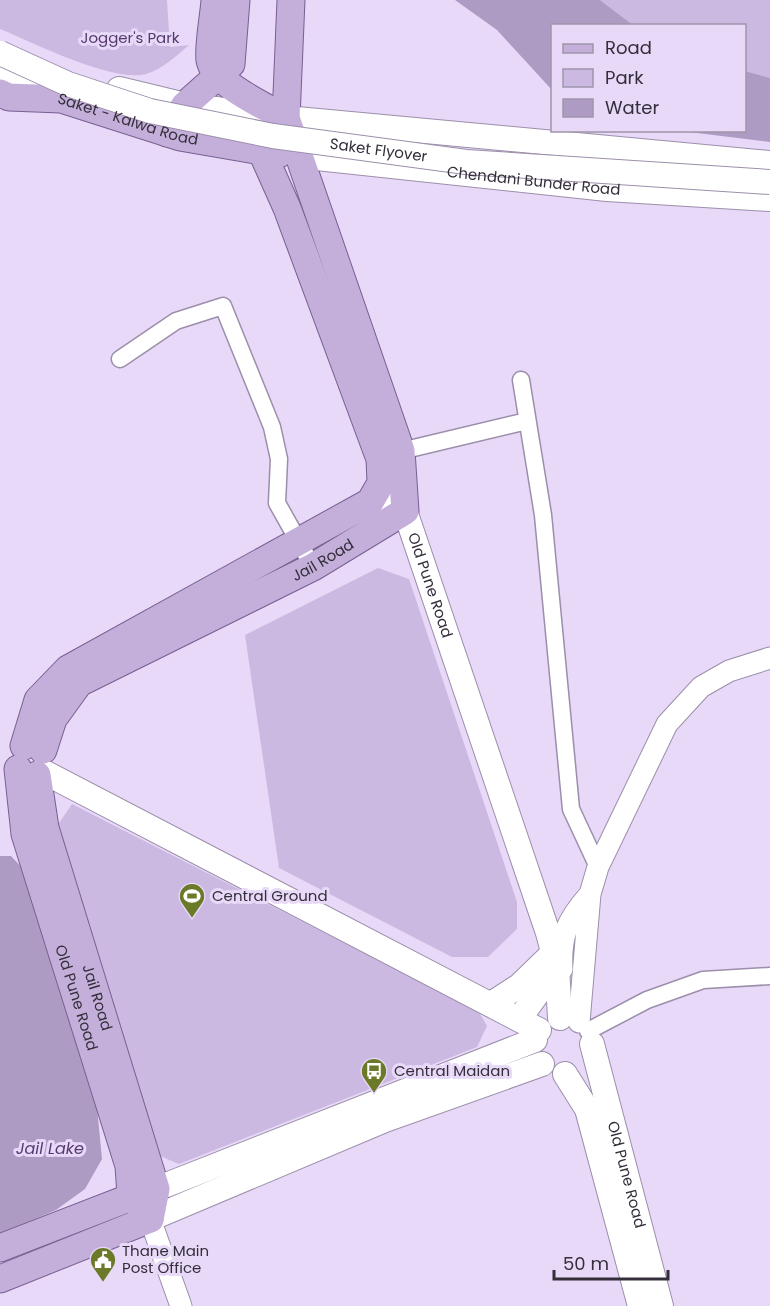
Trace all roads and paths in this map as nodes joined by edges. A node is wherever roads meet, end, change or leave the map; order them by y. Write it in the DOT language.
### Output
graph roads {
  1 [pos="215,0"];
  2 [pos="236,0"];
  3 [pos="291,0"];
  4 [pos="223,38"];
  5 [pos="0,42"];
  6 [pos="0,53"];
  7 [pos="0,68"];
  8 [pos="219,76"];
  9 [pos="4,95"];
  10 [pos="61,99"];
  11 [pos="185,105"];
  12 [pos="286,118"];
  13 [pos="167,133"];
  14 [pos="262,152"];
  15 [pos="298,156"];
  16 [pos="770,163"];
  17 [pos="770,182"];
  18 [pos="770,199"];
  19 [pos="120,359"];
  20 [pos="521,380"];
  21 [pos="527,421"];
  22 [pos="401,451"];
  23 [pos="376,494"];
  24 [pos="405,512"];
  25 [pos="300,541"];
  26 [pos="313,567"];
  27 [pos="770,657"];
  28 [pos="33,762"];
  29 [pos="598,867"];
  30 [pos="591,894"];
  31 [pos="556,946"];
  32 [pos="770,976"];
  33 [pos="491,1004"];
  34 [pos="560,1028"];
  35 [pos="542,1064"];
  36 [pos="565,1074"];
  37 [pos="156,1189"];
  38 [pos="131,1196"];
  39 [pos="150,1219"];
  40 [pos="0,1248"];
  41 [pos="0,1279"];
  42 [pos="181,1306"];
  43 [pos="640,1306"];
  44 [pos="661,1306"];
  1 -- 4 [label="main road"];
  2 -- 4 [label="main road"];
  3 -- 12 [label="main road, Old Pune Road"];
  4 -- 8 [label="main road"];
  5 -- 11 [label="main road, Saket - Kalwa Road"];
  6 -- 17 [label="main road, Saket Flyover, bridge"];
  7 -- 10 [label="main road, Saket - Kalwa Road"];
  8 -- 11 [label="main road"];
  8 -- 12 [label="main road"];
  9 -- 10 [label="main road"];
  10 -- 13 [label="main road, Saket - Kalwa Road"];
  11 -- 12 [label="main road, Saket - Kalwa Road"];
  11 -- 13 [label="main road"];
  12 -- 15 [label="main road, Old Pune Road"];
  12 -- 16 [label="main road"];
  13 -- 14 [label="main road, Saket - Kalwa Road"];
  14 -- 15 [label="main road"];
  14 -- 23 [label="main road"];
  15 -- 18 [label="main road, Chendani Bunder Road"];
  15 -- 22 [label="main road, Old Pune Road"];
  19 -- 25 [label="street"];
  20 -- 21 [label="street"];
  21 -- 22 [label="street"];
  21 -- 29 [label="street"];
  22 -- 24 [label="main road, Old Pune Road"];
  23 -- 24 [label="main road"];
  23 -- 25 [label="main road, Old Pune Road"];
  24 -- 26 [label="main road, Jail Road"];
  24 -- 31 [label="main road, Old Pune Road"];
  25 -- 26 [label="street"];
  25 -- 28 [label="main road, Old Pune Road"];
  26 -- 28 [label="main road, Jail Road"];
  27 -- 29 [label="street"];
  28 -- 33 [label="main road"];
  28 -- 37 [label="main road, Jail Road"];
  28 -- 38 [label="main road, Old Pune Road"];
  29 -- 30 [label="street"];
  30 -- 31 [label="street"];
  30 -- 34 [label="street"];
  31 -- 33 [label="main road"];
  31 -- 34 [label="main road, Old Pune Road"];
  31 -- 34 [label="main road"];
  31 -- 34 [label="street"];
  32 -- 34 [label="street"];
  33 -- 34 [label="main road"];
  34 -- 35 [label="main road"];
  34 -- 36 [label="main road"];
  34 -- 37 [label="main road"];
  34 -- 44 [label="main road, Old Pune Road"];
  35 -- 36 [label="main road"];
  35 -- 39 [label="main road"];
  36 -- 43 [label="main road, Old Pune Road"];
  37 -- 38 [label="main road"];
  37 -- 39 [label="main road, Jail Road"];
  38 -- 39 [label="main road"];
  38 -- 40 [label="main road"];
  39 -- 41 [label="main road"];
  39 -- 42 [label="street"];
}
